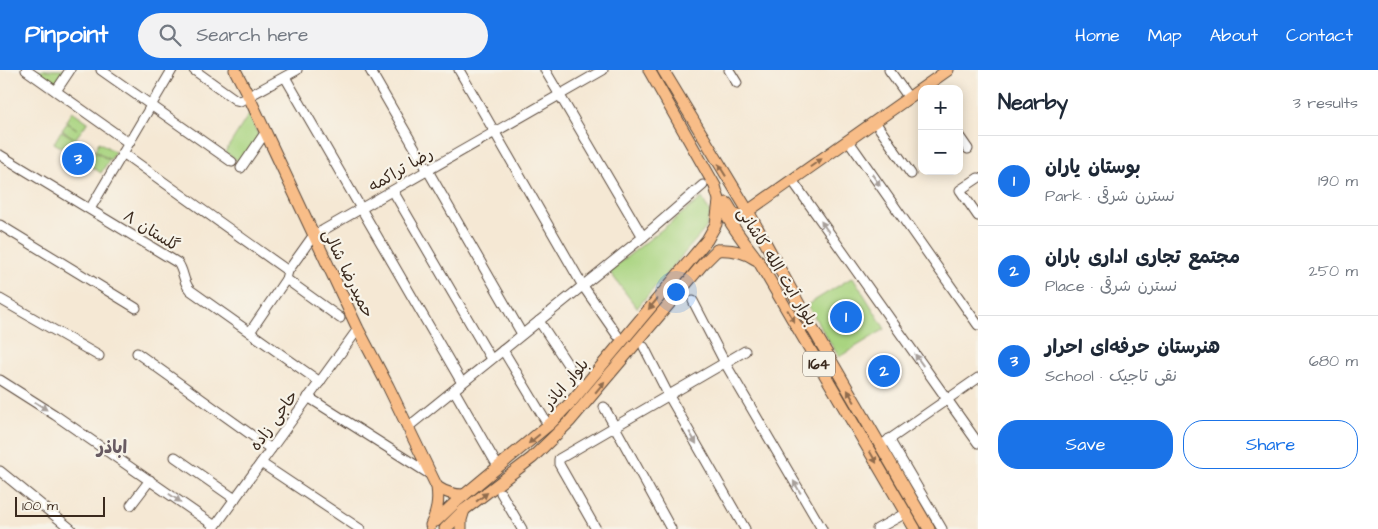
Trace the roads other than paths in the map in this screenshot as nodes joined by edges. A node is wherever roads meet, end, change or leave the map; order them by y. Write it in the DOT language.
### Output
graph roads {
  1 [pos="26,70"];
  2 [pos="70,70"];
  3 [pos="101,70"];
  4 [pos="172,70"];
  5 [pos="194,70"];
  6 [pos="235,70"];
  7 [pos="297,70"];
  8 [pos="370,70"];
  9 [pos="459,70"];
  10 [pos="546,70"];
  11 [pos="603,70"];
  12 [pos="649,70"];
  13 [pos="663,70"];
  14 [pos="729,70"];
  15 [pos="889,70"];
  16 [pos="948,70"];
  17 [pos="284,77"];
  18 [pos="737,83"];
  19 [pos="929,85"];
  20 [pos="56,91"];
  21 [pos="918,92"];
  22 [pos="560,95"];
  23 [pos="249,97"];
  24 [pos="909,98"];
  25 [pos="151,105"];
  26 [pos="875,122"];
  27 [pos="495,132"];
  28 [pos="265,133"];
  29 [pos="848,140"];
  30 [pos="963,142"];
  31 [pos="129,143"];
  32 [pos="968,149"];
  33 [pos="123,153"];
  34 [pos="0,155"];
  35 [pos="232,162"];
  36 [pos="241,168"];
  37 [pos="428,171"];
  38 [pos="912,174"];
  39 [pos="978,178"];
  40 [pos="792,180"];
  41 [pos="703,185"];
  42 [pos="715,186"];
  43 [pos="393,190"];
  44 [pos="766,198"];
  45 [pos="718,201"];
  46 [pos="361,209"];
  47 [pos="90,210"];
  48 [pos="748,211"];
  49 [pos="978,216"];
  50 [pos="0,225"];
  51 [pos="756,228"];
  52 [pos="313,236"];
  53 [pos="643,238"];
  54 [pos="707,240"];
  55 [pos="747,244"];
  56 [pos="717,250"];
  57 [pos="759,262"];
  58 [pos="287,275"];
  59 [pos="583,286"];
  60 [pos="0,299"];
  61 [pos="692,301"];
  62 [pos="136,308"];
  63 [pos="340,318"];
  64 [pos="539,321"];
  65 [pos="978,325"];
  66 [pos="358,329"];
  67 [pos="250,332"];
  68 [pos="522,334"];
  69 [pos="617,335"];
  70 [pos="644,348"];
  71 [pos="503,350"];
  72 [pos="745,351"];
  73 [pos="137,353"];
  74 [pos="98,356"];
  75 [pos="492,359"];
  76 [pos="726,363"];
  77 [pos="978,378"];
  78 [pos="0,380"];
  79 [pos="578,380"];
  80 [pos="320,382"];
  81 [pos="458,386"];
  82 [pos="669,396"];
  83 [pos="308,397"];
  84 [pos="947,400"];
  85 [pos="604,407"];
  86 [pos="545,420"];
  87 [pos="614,426"];
  88 [pos="408,427"];
  89 [pos="885,442"];
  90 [pos="978,443"];
  91 [pos="271,449"];
  92 [pos="175,457"];
  93 [pos="261,463"];
  94 [pos="496,463"];
  95 [pos="1,474"];
  96 [pos="431,475"];
  97 [pos="150,480"];
  98 [pos="437,488"];
  99 [pos="501,493"];
  100 [pos="464,495"];
  101 [pos="235,499"];
  102 [pos="131,505"];
  103 [pos="464,510"];
  104 [pos="906,513"];
  105 [pos="430,527"];
  106 [pos="214,528"];
  107 [pos="71,529"];
  108 [pos="360,529"];
  109 [pos="445,529"];
  110 [pos="461,529"];
  111 [pos="522,529"];
  112 [pos="596,529"];
  113 [pos="672,529"];
  114 [pos="745,529"];
  115 [pos="822,529"];
  116 [pos="877,529"];
  117 [pos="915,529"];
  118 [pos="929,529"];
  119 [pos="942,529"];
  1 -- 20 [label="street"];
  2 -- 20 [label="street"];
  3 -- 25 [label="street"];
  4 -- 25 [label="street"];
  5 -- 23 [label="street"];
  6 -- 23 [label="main road, حمیدرضا شالی"];
  7 -- 17 [label="street"];
  8 -- 37 [label="street"];
  9 -- 27 [label="street"];
  10 -- 22 [label="street"];
  11 -- 22 [label="street, رضا تراکمه"];
  12 -- 42 [label="main road, بلوار آیت الله کاشانی / 164"];
  48 -- 13 [label="main road, بلوار آیت الله کاشانی / 164, one-way"];
  14 -- 18 [label="street"];
  15 -- 24 [label="street"];
  16 -- 19 [label="main road"];
  17 -- 23 [label="street"];
  17 -- 46 [label="street"];
  20 -- 31 [label="street"];
  21 -- 24 [label="main road"];
  22 -- 27 [label="street, رضا تراکمه"];
  22 -- 53 [label="street"];
  23 -- 28 [label="main road, حمیدرضا شالی"];
  24 -- 26 [label="main road"];
  25 -- 31 [label="street"];
  25 -- 35 [label="street"];
  26 -- 29 [label="main road"];
  26 -- 38 [label="street"];
  27 -- 37 [label="street, رضا تراکمه"];
  27 -- 59 [label="street"];
  28 -- 36 [label="street"];
  28 -- 52 [label="main road, حمیدرضا شالی"];
  40 -- 29 [label="main road, one-way"];
  29 -- 65 [label="street, one-way"];
  30 -- 32 [label="street"];
  31 -- 33 [label="street"];
  33 -- 47 [label="street"];
  33 -- 58 [label="street"];
  34 -- 47 [label="street, گلستان ٨"];
  37 -- 43 [label="street, رضا تراکمه"];
  37 -- 68 [label="street"];
  39 -- 49 [label="street"];
  40 -- 44 [label="main road"];
  84 -- 40 [label="street, one-way"];
  41 -- 53 [label="street"];
  42 -- 45 [label="main road, بلوار آیت الله کاشانی / 164"];
  42 -- 48 [label="main road"];
  43 -- 46 [label="street, رضا تراکمه"];
  43 -- 75 [label="street"];
  44 -- 48 [label="main road"];
  44 -- 51 [label="main road"];
  45 -- 54 [label="main road, بلوار اباذر"];
  45 -- 55 [label="main road, بلوار آیت الله کاشانی / 164"];
  46 -- 52 [label="street, رضا تراکمه"];
  46 -- 81 [label="street"];
  47 -- 67 [label="street, گلستان ٨"];
  48 -- 51 [label="main road, بلوار آیت الله کاشانی / 164"];
  50 -- 62 [label="street"];
  51 -- 55 [label="main road"];
  89 -- 51 [label="main road, بلوار آیت الله کاشانی / 164, one-way"];
  52 -- 58 [label="street, رضا تراکمه"];
  52 -- 66 [label="main road, حمیدرضا شالی"];
  53 -- 59 [label="street"];
  54 -- 56 [label="main road"];
  54 -- 100 [label="main road, بلوار اباذر, one-way"];
  55 -- 57 [label="main road, بلوار آیت الله کاشانی / 164"];
  56 -- 57 [label="main road"];
  103 -- 56 [label="main road, بلوار اباذر, one-way"];
  57 -- 104 [label="main road, بلوار آیت الله کاشانی / 164, one-way"];
  58 -- 63 [label="street"];
  58 -- 67 [label="street, رضا تراکمه"];
  59 -- 64 [label="street"];
  59 -- 69 [label="street"];
  60 -- 74 [label="street"];
  61 -- 76 [label="street"];
  64 -- 68 [label="street"];
  64 -- 79 [label="street"];
  66 -- 80 [label="street, حاجی زاده"];
  66 -- 88 [label="main road, حمیدرضا شالی"];
  67 -- 80 [label="street, گلستان ٨"];
  68 -- 71 [label="street"];
  70 -- 82 [label="street"];
  71 -- 75 [label="street"];
  71 -- 86 [label="street"];
  72 -- 76 [label="street"];
  73 -- 91 [label="street"];
  75 -- 81 [label="street"];
  76 -- 82 [label="street"];
  115 -- 76 [label="street, one-way"];
  77 -- 84 [label="street"];
  78 -- 97 [label="street, one-way"];
  80 -- 83 [label="street, حاجی زاده"];
  81 -- 88 [label="street"];
  81 -- 94 [label="street"];
  82 -- 87 [label="street"];
  82 -- 114 [label="street, one-way"];
  83 -- 91 [label="street, حاجی زاده"];
  83 -- 96 [label="street"];
  84 -- 89 [label="street"];
  84 -- 90 [label="street"];
  85 -- 87 [label="street"];
  87 -- 112 [label="street"];
  87 -- 113 [label="street"];
  88 -- 96 [label="main road, حمیدرضا شالی"];
  89 -- 118 [label="main road, بلوار آیت الله کاشانی / 164"];
  89 -- 119 [label="street"];
  91 -- 93 [label="street, حاجی زاده"];
  92 -- 101 [label="street"];
  93 -- 101 [label="street, حاجی زاده"];
  93 -- 108 [label="street"];
  95 -- 107 [label="street"];
  96 -- 98 [label="main road, حمیدرضا شالی"];
  97 -- 102 [label="street"];
  97 -- 106 [label="street, one-way"];
  98 -- 100 [label="main road"];
  98 -- 105 [label="main road"];
  99 -- 111 [label="street"];
  100 -- 105 [label="main road, بلوار اباذر"];
  101 -- 106 [label="street, حاجی زاده"];
  103 -- 109 [label="main road, بلوار اباذر"];
  103 -- 110 [label="main road"];
  104 -- 116 [label="street"];
  104 -- 117 [label="main road, بلوار آیت الله کاشانی / 164"];
}
